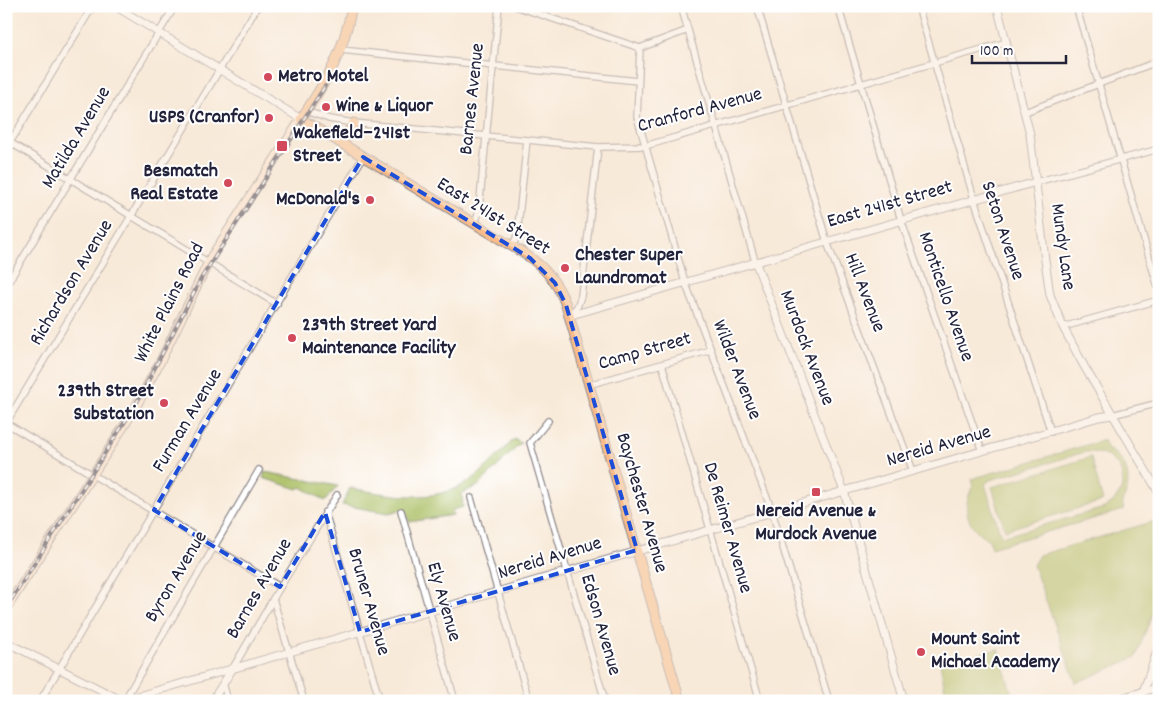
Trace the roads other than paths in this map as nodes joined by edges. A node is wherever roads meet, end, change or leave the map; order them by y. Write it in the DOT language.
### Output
graph roads {
  1 [pos="9,6"];
  2 [pos="92,6"];
  3 [pos="115,6"];
  4 [pos="175,6"];
  5 [pos="258,6"];
  6 [pos="352,6"];
  7 [pos="499,6"];
  8 [pos="515,6"];
  9 [pos="682,6"];
  10 [pos="757,6"];
  11 [pos="838,6"];
  12 [pos="918,6"];
  13 [pos="997,6"];
  14 [pos="1076,6"];
  15 [pos="1157,6"];
  16 [pos="6,10"];
  17 [pos="1159,11"];
  18 [pos="688,30"];
  19 [pos="159,33"];
  20 [pos="1007,42"];
  21 [pos="640,48"];
  22 [pos="341,50"];
  23 [pos="1159,61"];
  24 [pos="934,62"];
  25 [pos="493,66"];
  26 [pos="220,70"];
  27 [pos="638,81"];
  28 [pos="860,83"];
  29 [pos="1100,84"];
  30 [pos="787,104"];
  31 [pos="1025,112"];
  32 [pos="304,115"];
  33 [pos="354,123"];
  34 [pos="716,125"];
  35 [pos="486,135"];
  36 [pos="527,140"];
  37 [pos="8,141"];
  38 [pos="341,143"];
  39 [pos="644,146"];
  40 [pos="598,147"];
  41 [pos="6,149"];
  42 [pos="1159,149"];
  43 [pos="363,157"];
  44 [pos="1121,160"];
  45 [pos="72,179"];
  46 [pos="1036,182"];
  47 [pos="974,199"];
  48 [pos="132,216"];
  49 [pos="901,220"];
  50 [pos="474,224"];
  51 [pos="827,242"];
  52 [pos="512,247"];
  53 [pos="208,262"];
  54 [pos="755,262"];
  55 [pos="685,282"];
  56 [pos="6,286"];
  57 [pos="1159,290"];
  58 [pos="1159,300"];
  59 [pos="277,304"];
  60 [pos="568,316"];
  61 [pos="1063,327"];
  62 [pos="711,350"];
  63 [pos="662,364"];
  64 [pos="588,385"];
  65 [pos="1159,403"];
  66 [pos="1112,415"];
  67 [pos="548,421"];
  68 [pos="6,423"];
  69 [pos="1051,432"];
  70 [pos="982,451"];
  71 [pos="259,470"];
  72 [pos="913,471"];
  73 [pos="93,474"];
  74 [pos="844,491"];
  75 [pos="1159,493"];
  76 [pos="337,494"];
  77 [pos="471,498"];
  78 [pos="154,510"];
  79 [pos="401,511"];
  80 [pos="772,511"];
  81 [pos="325,512"];
  82 [pos="711,529"];
  83 [pos="214,547"];
  84 [pos="636,550"];
  85 [pos="567,571"];
  86 [pos="280,586"];
  87 [pos="497,592"];
  88 [pos="273,599"];
  89 [pos="6,609"];
  90 [pos="429,611"];
  91 [pos="360,632"];
  92 [pos="6,642"];
  93 [pos="1159,646"];
  94 [pos="290,652"];
  95 [pos="233,668"];
  96 [pos="59,669"];
  97 [pos="223,683"];
  98 [pos="1159,687"];
  99 [pos="1144,691"];
  100 [pos="124,700"];
  101 [pos="40,701"];
  102 [pos="212,701"];
  103 [pos="228,701"];
  104 [pos="304,701"];
  105 [pos="380,701"];
  106 [pos="455,701"];
  107 [pos="529,701"];
  108 [pos="605,701"];
  109 [pos="680,701"];
  110 [pos="760,701"];
  111 [pos="828,701"];
  112 [pos="904,701"];
  113 [pos="1111,701"];
  114 [pos="1140,701"];
  1 -- 16 [label="street"];
  2 -- 37 [label="street"];
  3 -- 19 [label="street, East 241st Street"];
  4 -- 19 [label="street, Matilda Avenue"];
  5 -- 26 [label="street, Richardson Avenue"];
  6 -- 22 [label="main road, White Plains Road"];
  7 -- 25 [label="street, Barnes Avenue"];
  8 -- 21 [label="street"];
  9 -- 18 [label="street, Murdock Avenue"];
  10 -- 30 [label="street, Hill Avenue"];
  11 -- 28 [label="street, Monticello Avenue"];
  12 -- 24 [label="street, Seton Avenue"];
  13 -- 20 [label="street, Mundy Lane"];
  14 -- 29 [label="street"];
  15 -- 17 [label="street"];
  18 -- 21 [label="street"];
  18 -- 34 [label="street, Murdock Avenue"];
  19 -- 26 [label="street, East 241st Street"];
  19 -- 45 [label="street, Matilda Avenue"];
  20 -- 24 [label="street, Cranford Avenue"];
  20 -- 31 [label="street, Mundy Lane"];
  21 -- 27 [label="street, Wilder Avenue"];
  22 -- 25 [label="street"];
  22 -- 32 [label="main road, White Plains Road"];
  23 -- 29 [label="street"];
  24 -- 28 [label="street, Cranford Avenue"];
  24 -- 47 [label="street, Seton Avenue"];
  25 -- 27 [label="street"];
  25 -- 35 [label="street, Barnes Avenue"];
  26 -- 32 [label="street, East 241st Street"];
  26 -- 48 [label="street, Richardson Avenue"];
  27 -- 39 [label="street, Wilder Avenue"];
  28 -- 30 [label="street, Cranford Avenue"];
  28 -- 49 [label="street, Monticello Avenue"];
  29 -- 31 [label="street"];
  29 -- 44 [label="street"];
  30 -- 34 [label="street, Cranford Avenue"];
  30 -- 51 [label="street, Hill Avenue"];
  31 -- 46 [label="street, Mundy Lane"];
  32 -- 33 [label="street, Cranford Avenue"];
  32 -- 38 [label="main road, East 241st Street"];
  32 -- 53 [label="main road, White Plains Road"];
  33 -- 35 [label="street, Cranford Avenue"];
  33 -- 38 [label="main road"];
  34 -- 39 [label="street, Cranford Avenue"];
  34 -- 54 [label="street, Murdock Avenue"];
  35 -- 36 [label="street, Cranford Avenue"];
  35 -- 50 [label="street, Barnes Avenue"];
  36 -- 40 [label="street, Cranford Avenue"];
  36 -- 52 [label="street"];
  37 -- 41 [label="street"];
  37 -- 45 [label="street"];
  38 -- 43 [label="main road, East 241st Street"];
  39 -- 40 [label="street, Cranford Avenue"];
  39 -- 55 [label="street, Wilder Avenue"];
  40 -- 60 [label="street"];
  42 -- 44 [label="street"];
  43 -- 50 [label="main road, East 241st Street"];
  43 -- 59 [label="street, Furman Avenue"];
  44 -- 46 [label="street"];
  44 -- 57 [label="street"];
  45 -- 48 [label="street"];
  45 -- 56 [label="street, Matilda Avenue"];
  46 -- 47 [label="street, East 241st Street"];
  46 -- 61 [label="street, Mundy Lane"];
  47 -- 49 [label="street, East 241st Street"];
  47 -- 69 [label="street, Seton Avenue"];
  48 -- 53 [label="street"];
  48 -- 68 [label="street, Richardson Avenue"];
  49 -- 51 [label="street, East 241st Street"];
  49 -- 70 [label="street, Monticello Avenue"];
  50 -- 52 [label="main road, East 241st Street"];
  51 -- 54 [label="street, East 241st Street"];
  51 -- 72 [label="street, Hill Avenue"];
  52 -- 60 [label="main road, East 241st Street"];
  53 -- 59 [label="street"];
  53 -- 73 [label="main road, White Plains Road"];
  54 -- 55 [label="street, East 241st Street"];
  54 -- 74 [label="street, Murdock Avenue"];
  55 -- 60 [label="street, East 241st Street"];
  55 -- 62 [label="street, Wilder Avenue"];
  58 -- 61 [label="street"];
  59 -- 78 [label="street, Furman Avenue"];
  60 -- 64 [label="main road, Baychester Avenue"];
  61 -- 66 [label="street, Mundy Lane"];
  62 -- 63 [label="street, Camp Street"];
  62 -- 80 [label="street, Wilder Avenue"];
  63 -- 64 [label="street, Camp Street"];
  63 -- 82 [label="street, De Reimer Avenue"];
  64 -- 84 [label="main road, Baychester Avenue"];
  65 -- 66 [label="street"];
  66 -- 69 [label="street, Nereid Avenue"];
  66 -- 75 [label="street, Mundy Lane"];
  67 -- 85 [label="street, Edson Avenue"];
  68 -- 73 [label="street"];
  69 -- 70 [label="street, Nereid Avenue"];
  70 -- 72 [label="street, Nereid Avenue"];
  71 -- 83 [label="street, Byron Avenue"];
  72 -- 74 [label="street, Nereid Avenue"];
  73 -- 78 [label="street"];
  73 -- 89 [label="main road, White Plains Road"];
  74 -- 80 [label="street, Nereid Avenue"];
  74 -- 112 [label="street, Murdock Avenue"];
  76 -- 81 [label="street, Barnes Avenue"];
  77 -- 87 [label="street"];
  78 -- 83 [label="street"];
  78 -- 96 [label="street, Furman Avenue"];
  79 -- 90 [label="street, Ely Avenue"];
  80 -- 82 [label="street, Nereid Avenue"];
  80 -- 111 [label="street, Wilder Avenue"];
  81 -- 86 [label="street, Barnes Avenue"];
  81 -- 91 [label="street, Bruner Avenue"];
  82 -- 84 [label="street, Nereid Avenue"];
  82 -- 110 [label="street, De Reimer Avenue"];
  83 -- 86 [label="street"];
  83 -- 100 [label="street, Byron Avenue"];
  84 -- 85 [label="street, Nereid Avenue"];
  84 -- 109 [label="main road, Baychester Avenue"];
  85 -- 87 [label="street, Nereid Avenue"];
  85 -- 108 [label="street, Edson Avenue"];
  86 -- 88 [label="street, Barnes Avenue"];
  87 -- 90 [label="street, Nereid Avenue"];
  87 -- 107 [label="street"];
  88 -- 94 [label="street"];
  88 -- 95 [label="street, Barnes Avenue"];
  90 -- 91 [label="street, Nereid Avenue"];
  90 -- 106 [label="street, Ely Avenue"];
  91 -- 94 [label="street, Nereid Avenue"];
  91 -- 105 [label="street, Bruner Avenue"];
  92 -- 96 [label="street"];
  93 -- 99 [label="street"];
  94 -- 95 [label="street, Nereid Avenue"];
  94 -- 104 [label="street"];
  95 -- 97 [label="street, Barnes Avenue"];
  95 -- 100 [label="street, Nereid Avenue"];
  96 -- 100 [label="street"];
  96 -- 101 [label="street, Furman Avenue"];
  97 -- 102 [label="street, Barnes Avenue"];
  97 -- 103 [label="street"];
  98 -- 99 [label="street"];
  99 -- 113 [label="street"];
  99 -- 114 [label="street"];
}
